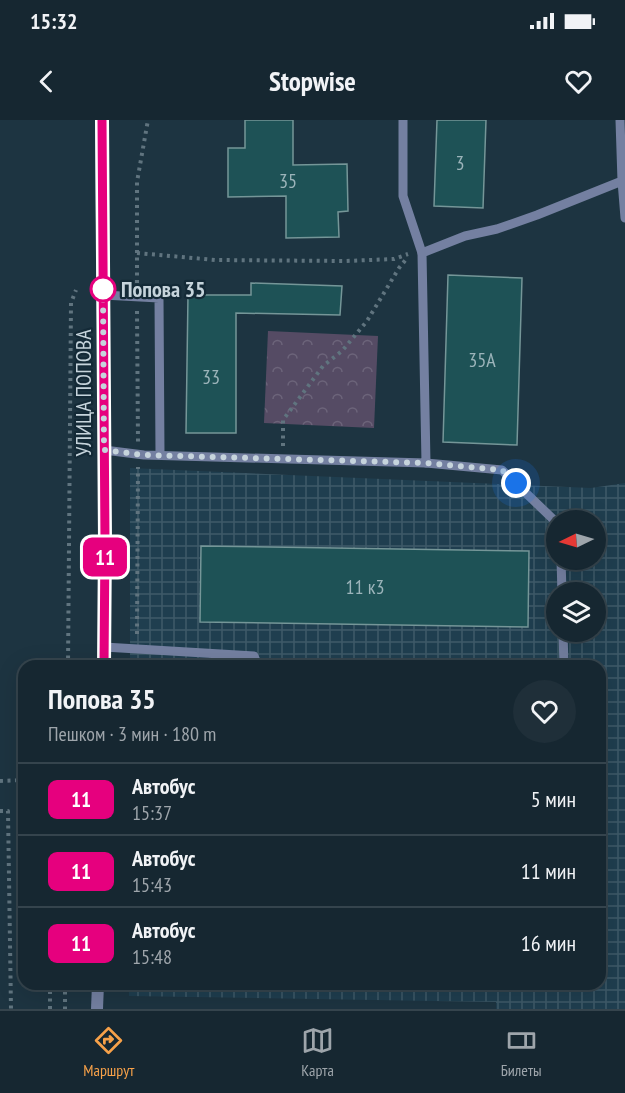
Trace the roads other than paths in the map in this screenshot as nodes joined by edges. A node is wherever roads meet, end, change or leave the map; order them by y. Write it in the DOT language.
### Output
graph roads {
  1 [pos="102,120"];
  2 [pos="403,120"];
  3 [pos="620,120"];
  4 [pos="622,181"];
  5 [pos="625,218"];
  6 [pos="422,253"];
  7 [pos="103,295"];
  8 [pos="104,450"];
  9 [pos="160,455"];
  10 [pos="426,463"];
  11 [pos="546,512"];
  12 [pos="563,642"];
  13 [pos="104,647"];
  14 [pos="104,660"];
  15 [pos="256,660"];
  16 [pos="564,660"];
  17 [pos="98,990"];
  18 [pos="98,1009"];
  1 -- 7 [label="street, УЛИЦА ПОПОВА"];
  2 -- 6 [label="lane"];
  3 -- 4 [label="lane"];
  4 -- 5 [label="lane"];
  4 -- 6 [label="lane"];
  6 -- 10 [label="lane"];
  7 -- 8 [label="street, УЛИЦА ПОПОВА"];
  7 -- 9 [label="lane"];
  8 -- 9 [label="lane"];
  8 -- 13 [label="street, УЛИЦА ПОПОВА"];
  9 -- 10 [label="lane"];
  10 -- 11 [label="lane"];
  12 -- 16 [label="lane"];
  13 -- 14 [label="street, УЛИЦА ПОПОВА"];
  13 -- 15 [label="lane"];
  17 -- 18 [label="street"];
}
